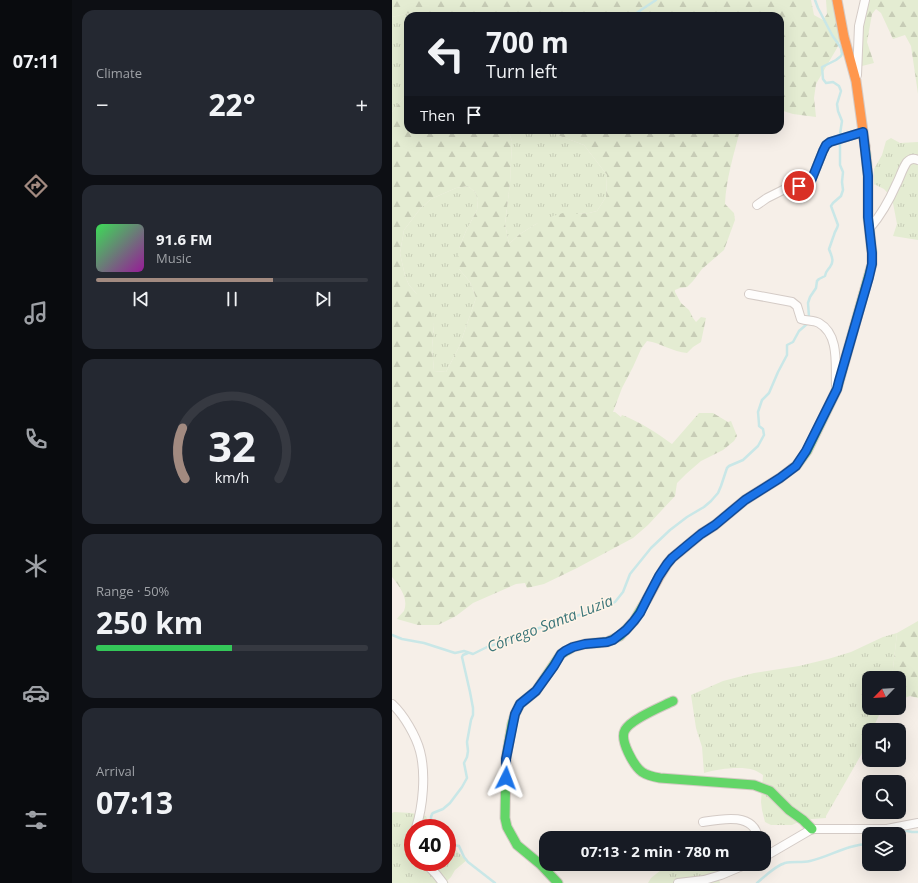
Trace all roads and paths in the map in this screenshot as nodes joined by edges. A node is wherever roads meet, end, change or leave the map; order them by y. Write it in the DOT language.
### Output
graph roads {
  1 [pos="836,0"];
  2 [pos="865,0"];
  3 [pos="856,81"];
  4 [pos="863,132"];
  5 [pos="918,160"];
  6 [pos="757,205"];
  7 [pos="870,228"];
  8 [pos="749,294"];
  9 [pos="837,389"];
  10 [pos="673,701"];
  11 [pos="392,704"];
  12 [pos="419,819"];
  13 [pos="704,822"];
  14 [pos="918,823"];
  15 [pos="812,829"];
  16 [pos="756,831"];
  17 [pos="771,853"];
  18 [pos="433,871"];
  19 [pos="730,871"];
  20 [pos="443,883"];
  21 [pos="558,883"];
  22 [pos="678,883"];
  1 -- 3 [label="street"];
  2 -- 3 [label="street"];
  3 -- 4 [label="street"];
  4 -- 6 [label="street"];
  4 -- 7 [label="street"];
  5 -- 7 [label="street"];
  7 -- 9 [label="street"];
  8 -- 9 [label="street"];
  9 -- 21 [label="street"];
  10 -- 15 [label="street"];
  11 -- 12 [label="street"];
  13 -- 16 [label="street"];
  14 -- 15 [label="street"];
  15 -- 17 [label="street"];
  18 -- 20 [label="street"];
  19 -- 22 [label="street"];
}
